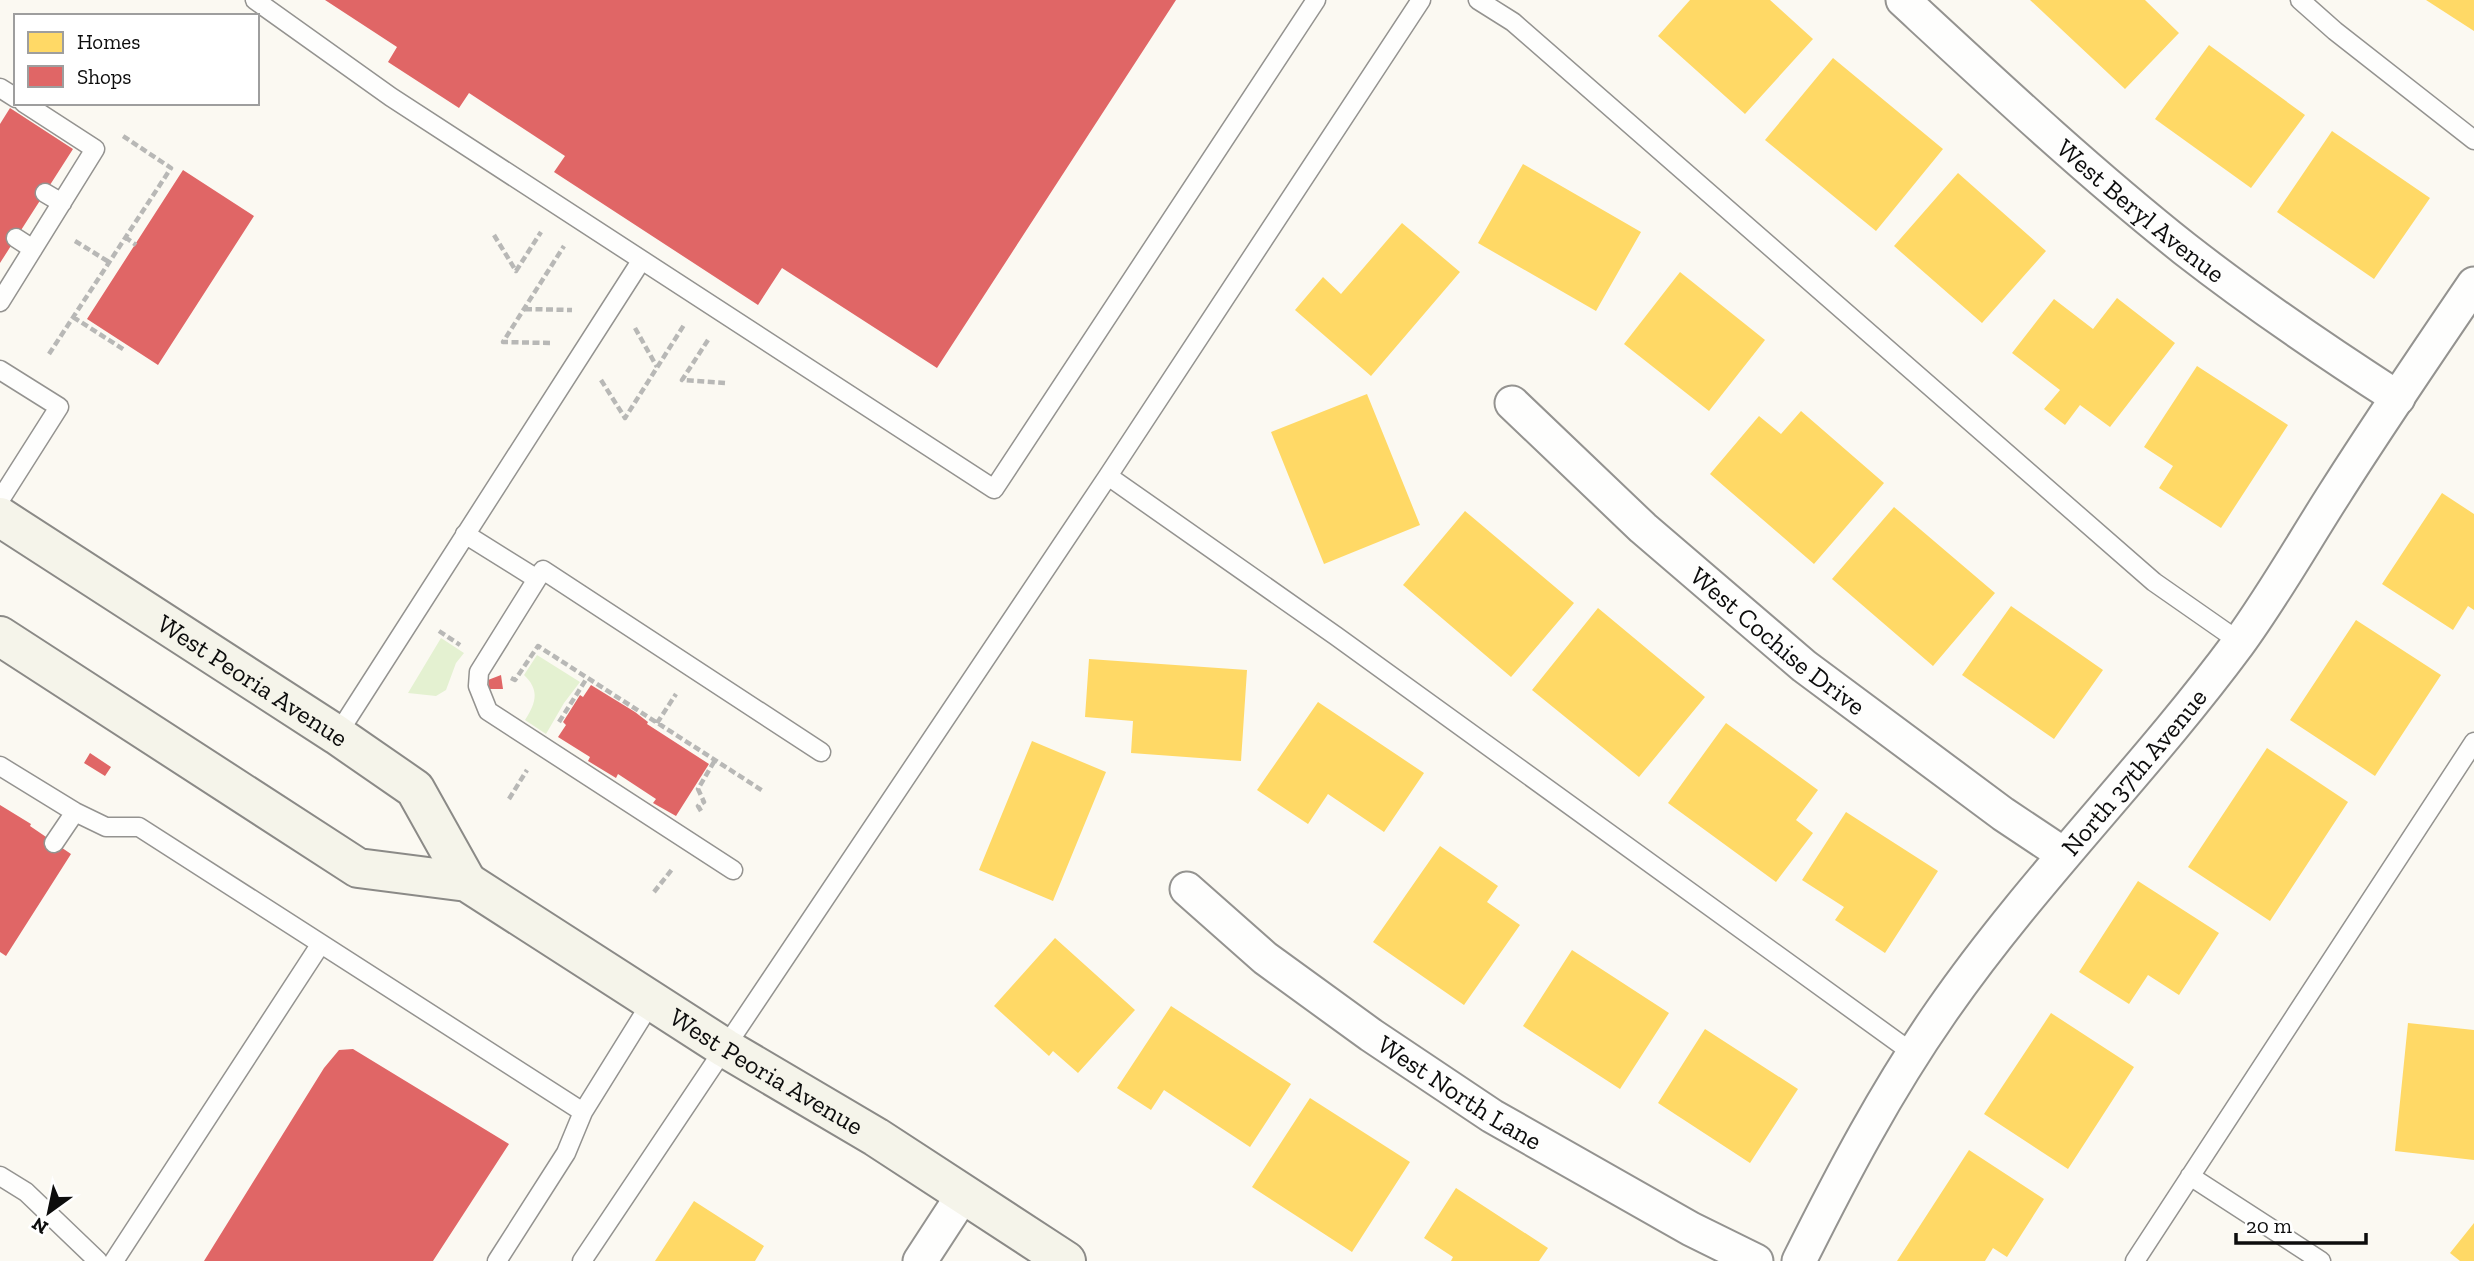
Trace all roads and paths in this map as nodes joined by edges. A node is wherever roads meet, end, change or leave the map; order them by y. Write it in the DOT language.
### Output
graph roads {
  1 [pos="255,0"];
  2 [pos="1316,0"];
  3 [pos="1421,0"];
  4 [pos="1478,0"];
  5 [pos="1903,0"];
  6 [pos="2300,0"];
  7 [pos="27,105"];
  8 [pos="117,132"];
  9 [pos="2474,140"];
  10 [pos="45,193"];
  11 [pos="62,203"];
  12 [pos="541,232"];
  13 [pos="494,235"];
  14 [pos="125,237"];
  15 [pos="16,238"];
  16 [pos="75,241"];
  17 [pos="136,245"];
  18 [pos="564,246"];
  19 [pos="33,249"];
  20 [pos="641,261"];
  21 [pos="109,262"];
  22 [pos="2474,284"];
  23 [pos="1,298"];
  24 [pos="524,309"];
  25 [pos="572,310"];
  26 [pos="73,317"];
  27 [pos="684,326"];
  28 [pos="634,327"];
  29 [pos="708,340"];
  30 [pos="550,344"];
  31 [pos="126,351"];
  32 [pos="49,354"];
  33 [pos="657,367"];
  34 [pos="0,370"];
  35 [pos="601,379"];
  36 [pos="725,383"];
  37 [pos="2398,398"];
  38 [pos="1512,403"];
  39 [pos="1108,477"];
  40 [pos="0,500"];
  41 [pos="0,517"];
  42 [pos="465,534"];
  43 [pos="537,579"];
  44 [pos="0,636"];
  45 [pos="2240,642"];
  46 [pos="505,674"];
  47 [pos="587,678"];
  48 [pos="681,687"];
  49 [pos="558,723"];
  50 [pos="657,723"];
  51 [pos="337,735"];
  52 [pos="2474,742"];
  53 [pos="821,752"];
  54 [pos="715,760"];
  55 [pos="533,761"];
  56 [pos="0,766"];
  57 [pos="763,791"];
  58 [pos="509,799"];
  59 [pos="75,812"];
  60 [pos="702,814"];
  61 [pos="54,843"];
  62 [pos="2063,853"];
  63 [pos="674,867"];
  64 [pos="733,870"];
  65 [pos="467,882"];
  66 [pos="1187,889"];
  67 [pos="654,892"];
  68 [pos="320,945"];
  69 [pos="652,1001"];
  70 [pos="725,1048"];
  71 [pos="1914,1054"];
  72 [pos="583,1112"];
  73 [pos="0,1176"];
  74 [pos="2190,1176"];
  75 [pos="963,1195"];
  76 [pos="98,1261"];
  77 [pos="114,1261"];
  78 [pos="498,1261"];
  79 [pos="582,1261"];
  80 [pos="920,1261"];
  81 [pos="1066,1261"];
  82 [pos="1756,1261"];
  83 [pos="1799,1261"];
  84 [pos="2135,1261"];
  85 [pos="2321,1261"];
  1 -- 20 [label="lane"];
  2 -- 20 [label="lane"];
  3 -- 39 [label="lane"];
  4 -- 45 [label="lane"];
  5 -- 37 [label="street, West Beryl Avenue"];
  6 -- 9 [label="lane"];
  7 -- 11 [label="lane"];
  8 -- 14 [label="path"];
  10 -- 11 [label="lane"];
  11 -- 19 [label="lane"];
  12 -- 13 [label="path"];
  14 -- 17 [label="path"];
  14 -- 21 [label="path"];
  15 -- 19 [label="lane"];
  16 -- 21 [label="path"];
  18 -- 24 [label="path"];
  19 -- 23 [label="lane"];
  20 -- 42 [label="lane"];
  21 -- 26 [label="path"];
  22 -- 37 [label="street, North 37th Avenue"];
  24 -- 25 [label="path"];
  24 -- 30 [label="path"];
  26 -- 31 [label="path"];
  26 -- 32 [label="path"];
  27 -- 33 [label="path"];
  28 -- 33 [label="path"];
  29 -- 36 [label="path"];
  33 -- 35 [label="path"];
  34 -- 40 [label="lane"];
  37 -- 45 [label="street, North 37th Avenue"];
  38 -- 62 [label="street, West Cochise Drive"];
  39 -- 70 [label="lane"];
  39 -- 71 [label="lane"];
  41 -- 51 [label="main road, West Peoria Avenue"];
  42 -- 43 [label="lane"];
  42 -- 51 [label="lane"];
  43 -- 53 [label="lane"];
  43 -- 64 [label="lane"];
  44 -- 65 [label="main road, West Peoria Avenue"];
  45 -- 62 [label="street, North 37th Avenue"];
  46 -- 47 [label="path"];
  47 -- 49 [label="path"];
  47 -- 50 [label="path"];
  48 -- 50 [label="path"];
  50 -- 54 [label="path"];
  51 -- 65 [label="main road, West Peoria Avenue"];
  52 -- 74 [label="lane"];
  54 -- 57 [label="path"];
  54 -- 60 [label="path"];
  55 -- 58 [label="path"];
  56 -- 59 [label="lane"];
  59 -- 61 [label="lane"];
  59 -- 68 [label="lane"];
  62 -- 71 [label="street, North 37th Avenue"];
  63 -- 67 [label="path"];
  65 -- 69 [label="main road, West Peoria Avenue"];
  66 -- 82 [label="street, West North Lane"];
  68 -- 72 [label="lane"];
  68 -- 77 [label="lane"];
  69 -- 70 [label="main road, West Peoria Avenue"];
  69 -- 72 [label="lane"];
  70 -- 75 [label="main road, West Peoria Avenue"];
  70 -- 79 [label="lane"];
  71 -- 83 [label="street, North 37th Avenue"];
  72 -- 78 [label="lane"];
  73 -- 76 [label="lane"];
  74 -- 84 [label="lane"];
  74 -- 85 [label="lane"];
  75 -- 80 [label="street"];
  75 -- 81 [label="main road, West Peoria Avenue"];
}
